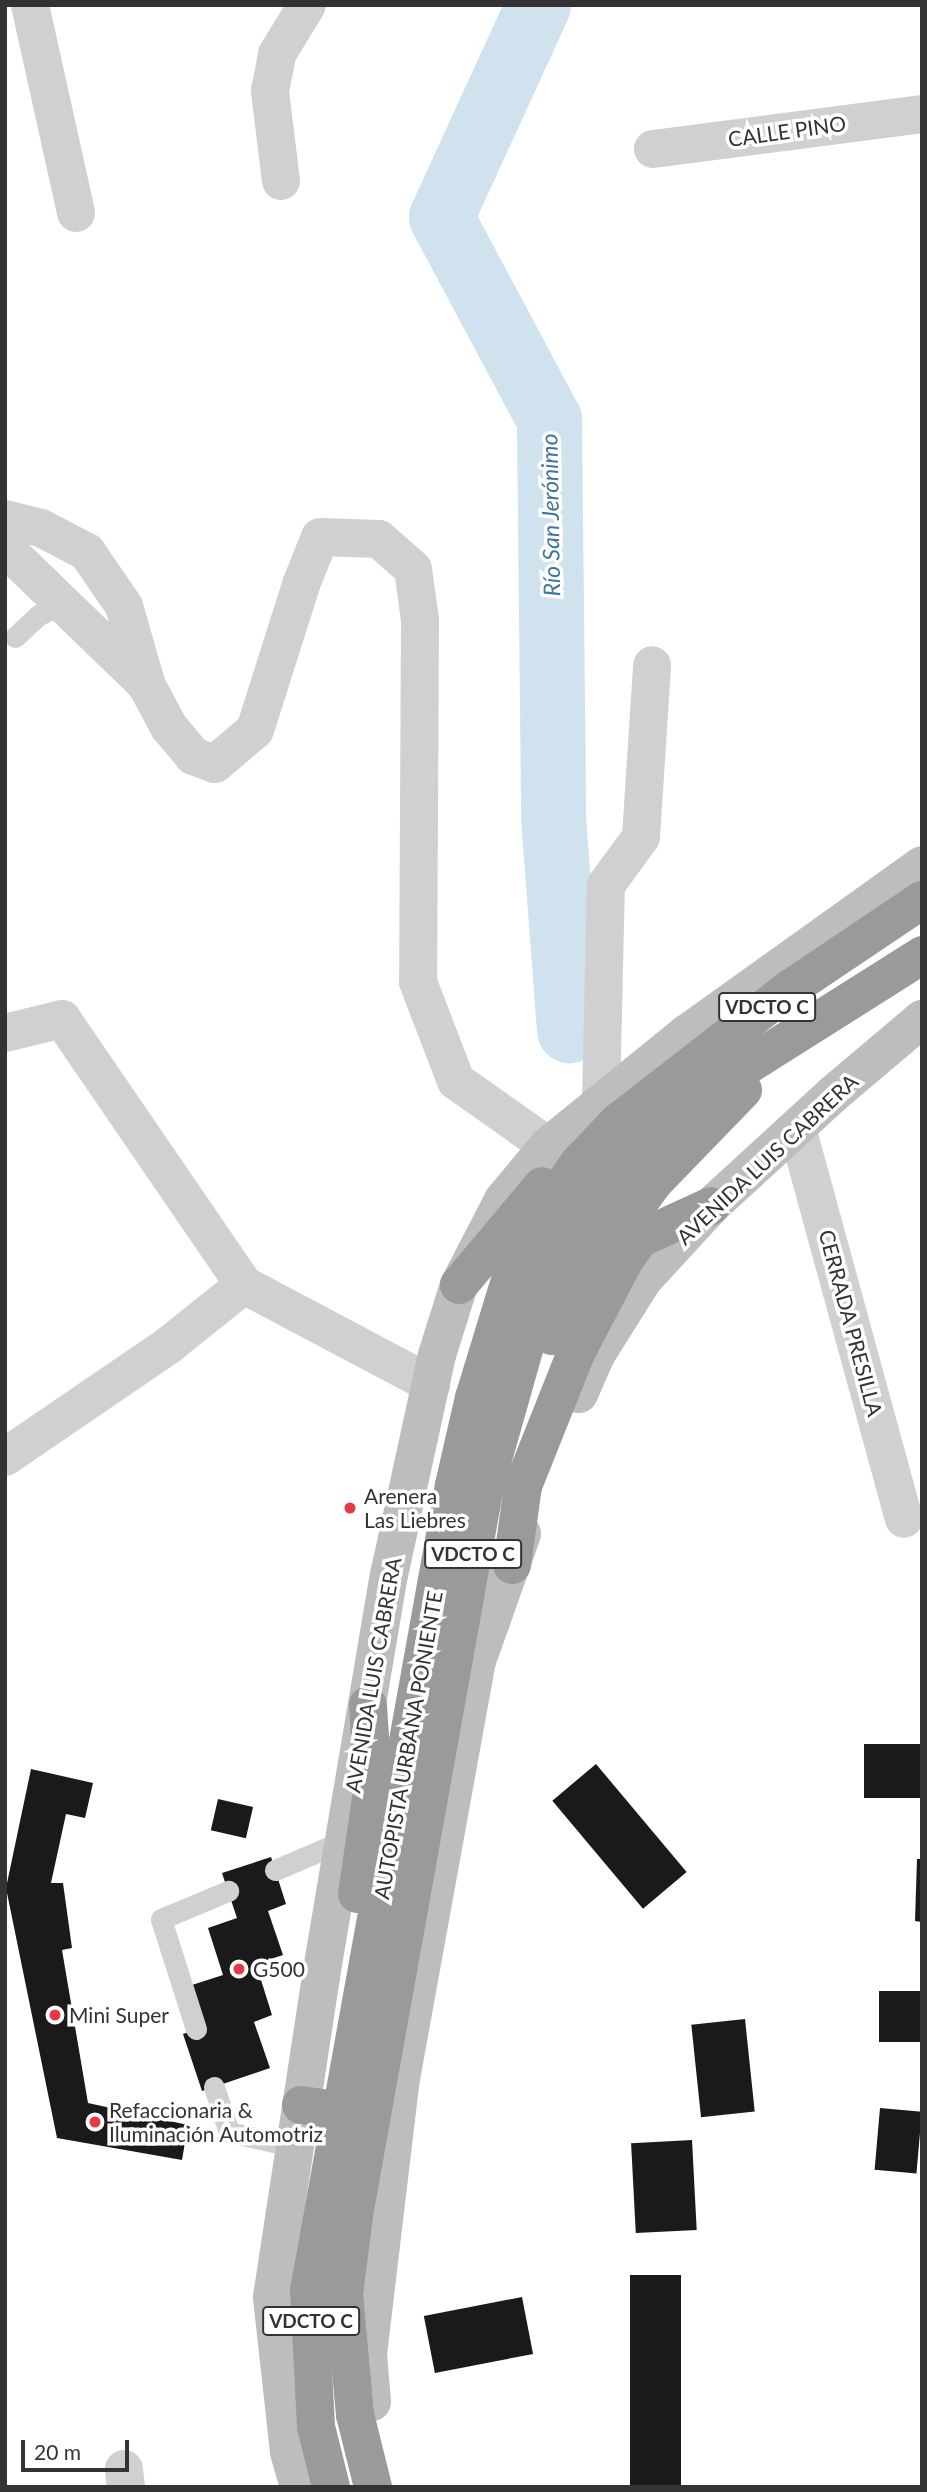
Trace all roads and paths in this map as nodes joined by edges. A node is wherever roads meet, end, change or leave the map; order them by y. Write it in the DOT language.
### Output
graph roads {
  1 [pos="30,5"];
  2 [pos="307,5"];
  3 [pos="922,114"];
  4 [pos="653,149"];
  5 [pos="281,181"];
  6 [pos="76,213"];
  7 [pos="5,519"];
  8 [pos="5,548"];
  9 [pos="62,604"];
  10 [pos="15,637"];
  11 [pos="652,665"];
  12 [pos="147,685"];
  13 [pos="922,865"];
  14 [pos="922,900"];
  15 [pos="922,955"];
  16 [pos="824,1018"];
  17 [pos="922,1019"];
  18 [pos="5,1033"];
  19 [pos="733,1098"];
  20 [pos="610,1112"];
  21 [pos="797,1128"];
  22 [pos="548,1146"];
  23 [pos="711,1206"];
  24 [pos="639,1238"];
  25 [pos="459,1284"];
  26 [pos="244,1285"];
  27 [pos="430,1384"];
  28 [pos="5,1457"];
  29 [pos="904,1519"];
  30 [pos="512,1565"];
  31 [pos="477,1661"];
  32 [pos="368,1705"];
  33 [pos="345,1840"];
  34 [pos="275,1870"];
  35 [pos="228,1891"];
  36 [pos="196,2029"];
  37 [pos="400,2084"];
  38 [pos="214,2087"];
  39 [pos="314,2107"];
  40 [pos="295,2147"];
  41 [pos="338,2216"];
  42 [pos="299,2487"];
  43 [pos="331,2487"];
  44 [pos="373,2487"];
  45 [pos="387,2487"];
  1 -- 6 [label="street"];
  2 -- 5 [label="street"];
  3 -- 4 [label="street, CALLE PINO"];
  7 -- 12 [label="street"];
  8 -- 9 [label="street"];
  9 -- 10 [label="lane"];
  9 -- 12 [label="street"];
  11 -- 20 [label="street"];
  12 -- 22 [label="street"];
  13 -- 20 [label="main road, AVENIDA LUIS CABRERA"];
  14 -- 20 [label="highway, AUTOPISTA URBANA PONIENTE / VDCTO C"];
  15 -- 16 [label="highway, AUTOPISTA URBANA PONIENTE / VDCTO C"];
  16 -- 19 [label="highway"];
  16 -- 41 [label="highway, AUTOPISTA URBANA PONIENTE / VDCTO C"];
  17 -- 21 [label="main road, AVENIDA LUIS CABRERA"];
  18 -- 26 [label="street"];
  19 -- 24 [label="highway"];
  19 -- 31 [label="highway"];
  20 -- 22 [label="main road, AVENIDA LUIS CABRERA"];
  20 -- 25 [label="highway"];
  20 -- 41 [label="highway, AUTOPISTA URBANA PONIENTE / VDCTO C"];
  21 -- 23 [label="main road, AVENIDA LUIS CABRERA"];
  21 -- 29 [label="street, CERRADA PRESILLA"];
  22 -- 25 [label="main road, AVENIDA LUIS CABRERA"];
  23 -- 24 [label="highway"];
  23 -- 30 [label="main road, AVENIDA LUIS CABRERA"];
  24 -- 30 [label="highway"];
  25 -- 27 [label="main road, AVENIDA LUIS CABRERA"];
  26 -- 27 [label="street"];
  26 -- 28 [label="street"];
  27 -- 32 [label="main road, AVENIDA LUIS CABRERA"];
  30 -- 31 [label="main road, AVENIDA LUIS CABRERA"];
  31 -- 37 [label="main road, AVENIDA LUIS CABRERA"];
  32 -- 33 [label="main road, AVENIDA LUIS CABRERA"];
  32 -- 39 [label="highway"];
  33 -- 34 [label="lane"];
  33 -- 39 [label="main road, AVENIDA LUIS CABRERA"];
  35 -- 36 [label="lane"];
  37 -- 41 [label="highway"];
  37 -- 45 [label="main road, AVENIDA LUIS CABRERA"];
  38 -- 40 [label="lane"];
  39 -- 40 [label="main road, AVENIDA LUIS CABRERA"];
  39 -- 41 [label="highway"];
  40 -- 42 [label="main road, AVENIDA LUIS CABRERA"];
  41 -- 43 [label="highway, AUTOPISTA URBANA PONIENTE / VDCTO C"];
  41 -- 44 [label="highway, AUTOPISTA URBANA PONIENTE / VDCTO C"];
}
